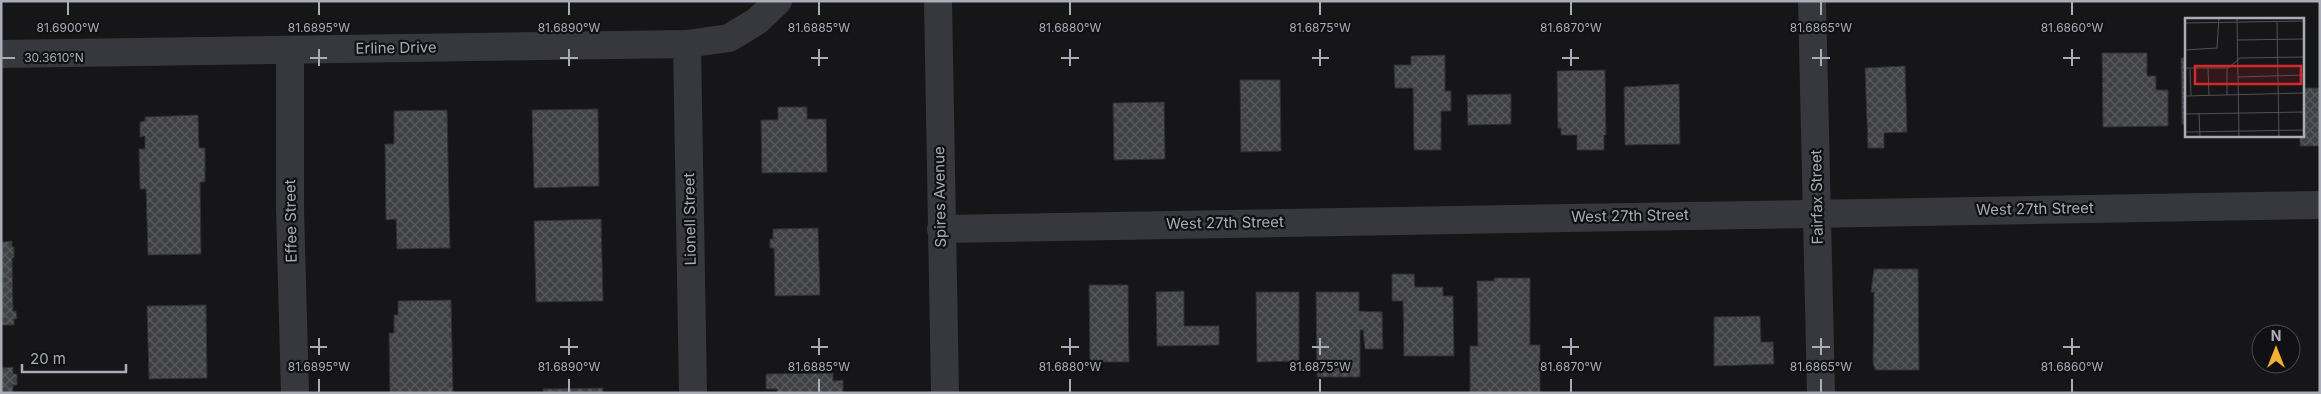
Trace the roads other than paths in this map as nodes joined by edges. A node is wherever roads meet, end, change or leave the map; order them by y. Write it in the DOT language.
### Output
graph roads {
  1 [pos="778,1"];
  2 [pos="938,1"];
  3 [pos="1812,1"];
  4 [pos="687,44"];
  5 [pos="290,50"];
  6 [pos="1,54"];
  7 [pos="2320,205"];
  8 [pos="1818,212"];
  9 [pos="941,229"];
  10 [pos="295,393"];
  11 [pos="693,393"];
  12 [pos="945,393"];
  13 [pos="1821,393"];
  1 -- 4 [label="street, Erline Drive"];
  2 -- 9 [label="street, Spires Avenue"];
  3 -- 8 [label="street, Fairfax Street"];
  4 -- 5 [label="street, Erline Drive"];
  4 -- 11 [label="street, Lionell Street"];
  5 -- 6 [label="street, Erline Drive"];
  5 -- 10 [label="street, Effee Street"];
  7 -- 8 [label="street, West 27th Street"];
  8 -- 9 [label="street, West 27th Street"];
  8 -- 13 [label="street, Fairfax Street"];
  9 -- 12 [label="street, Spires Avenue"];
}
